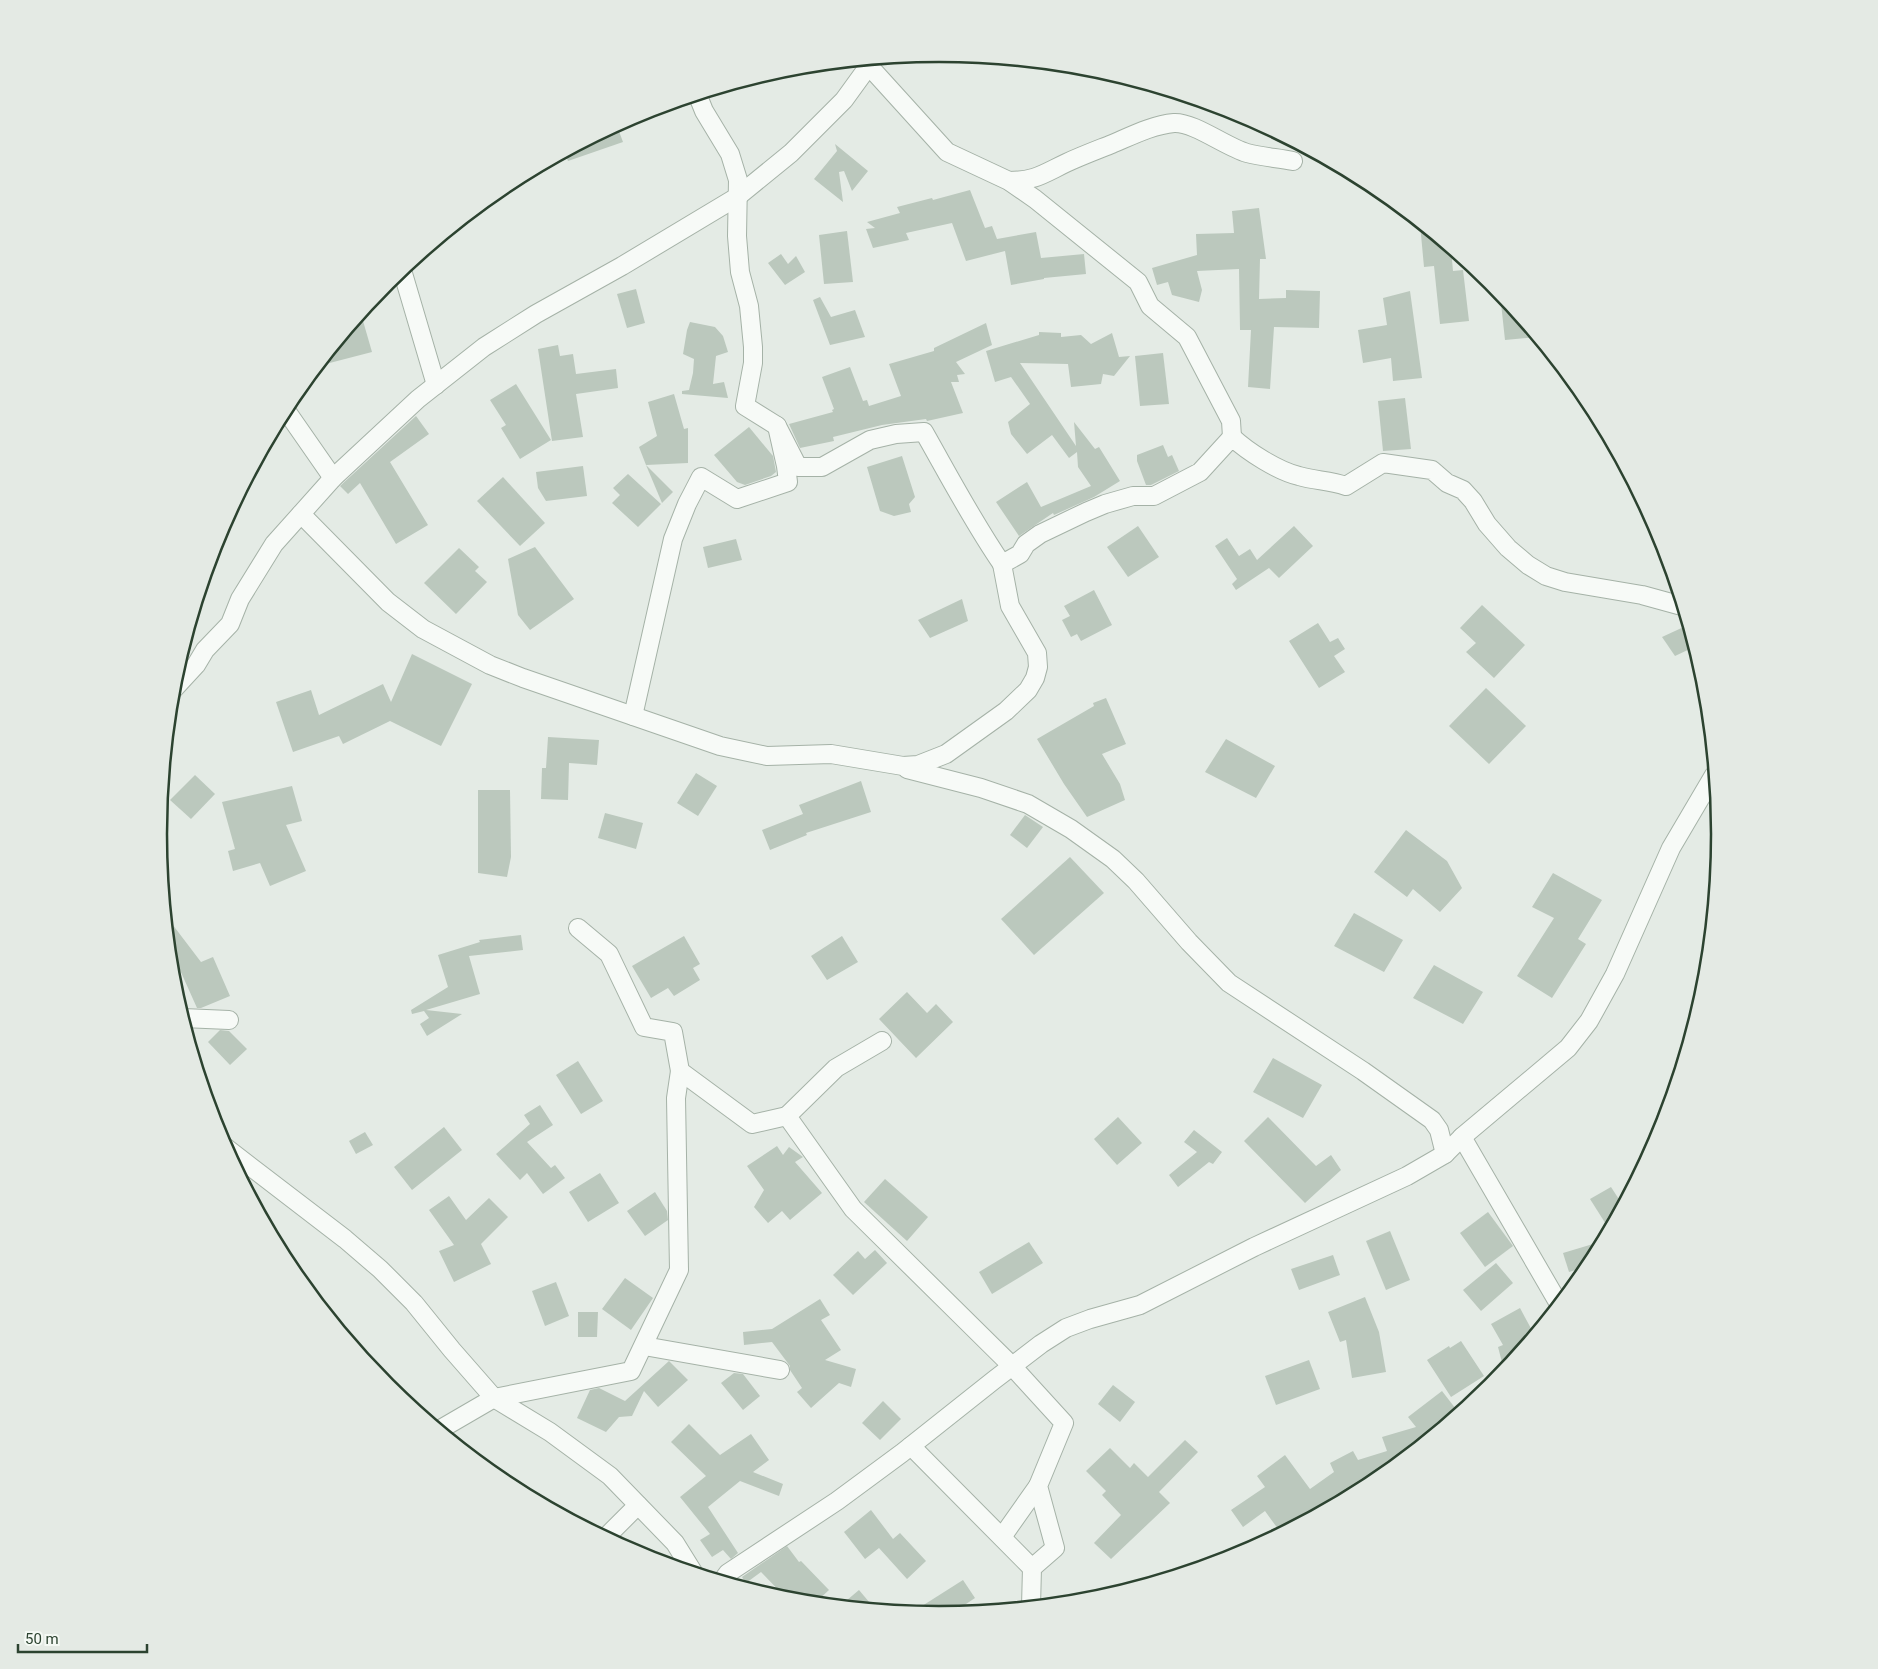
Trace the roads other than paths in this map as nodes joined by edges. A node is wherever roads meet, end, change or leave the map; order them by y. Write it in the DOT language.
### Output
graph roads {
  1 [pos="869,66"];
  2 [pos="873,66"];
  3 [pos="700,100"];
  4 [pos="1293,161"];
  5 [pos="1009,181"];
  6 [pos="737,197"];
  7 [pos="404,278"];
  8 [pos="436,385"];
  9 [pos="290,417"];
  10 [pos="777,426"];
  11 [pos="1232,437"];
  12 [pos="333,478"];
  13 [pos="301,514"];
  14 [pos="1002,564"];
  15 [pos="1676,604"];
  16 [pos="183,679"];
  17 [pos="633,716"];
  18 [pos="891,764"];
  19 [pos="1709,784"];
  20 [pos="578,928"];
  21 [pos="189,1018"];
  22 [pos="230,1020"];
  23 [pos="882,1041"];
  24 [pos="680,1071"];
  25 [pos="787,1116"];
  26 [pos="1462,1137"];
  27 [pos="1445,1154"];
  28 [pos="239,1158"];
  29 [pos="1555,1298"];
  30 [pos="644,1346"];
  31 [pos="1012,1366"];
  32 [pos="780,1370"];
  33 [pos="494,1398"];
  34 [pos="444,1427"];
  35 [pos="911,1446"];
  36 [pos="1038,1486"];
  37 [pos="638,1505"];
  38 [pos="611,1533"];
  39 [pos="1002,1538"];
  40 [pos="688,1565"];
  41 [pos="1032,1568"];
  42 [pos="725,1576"];
  43 [pos="1031,1601"];
  1 -- 6 [label="street"];
  2 -- 5 [label="street"];
  3 -- 6 [label="street"];
  4 -- 5 [label="street"];
  5 -- 11 [label="street"];
  6 -- 8 [label="street"];
  6 -- 10 [label="street"];
  7 -- 8 [label="street"];
  8 -- 12 [label="street"];
  9 -- 12 [label="street"];
  10 -- 14 [label="street"];
  10 -- 17 [label="street"];
  11 -- 14 [label="street"];
  11 -- 15 [label="street"];
  12 -- 13 [label="street"];
  13 -- 16 [label="street"];
  13 -- 17 [label="street"];
  14 -- 18 [label="street"];
  17 -- 18 [label="street"];
  18 -- 27 [label="street"];
  19 -- 26 [label="street"];
  20 -- 24 [label="street"];
  21 -- 22 [label="street"];
  23 -- 25 [label="street"];
  24 -- 25 [label="street"];
  24 -- 30 [label="street"];
  25 -- 31 [label="street"];
  26 -- 27 [label="street"];
  26 -- 29 [label="street"];
  27 -- 31 [label="street"];
  28 -- 33 [label="street"];
  30 -- 32 [label="street"];
  30 -- 33 [label="street"];
  31 -- 35 [label="street"];
  31 -- 36 [label="street"];
  33 -- 34 [label="street"];
  33 -- 37 [label="street"];
  35 -- 39 [label="street"];
  35 -- 42 [label="street"];
  36 -- 39 [label="street"];
  36 -- 41 [label="street"];
  37 -- 38 [label="street"];
  37 -- 40 [label="street"];
  39 -- 41 [label="street"];
  41 -- 43 [label="street"];
}
